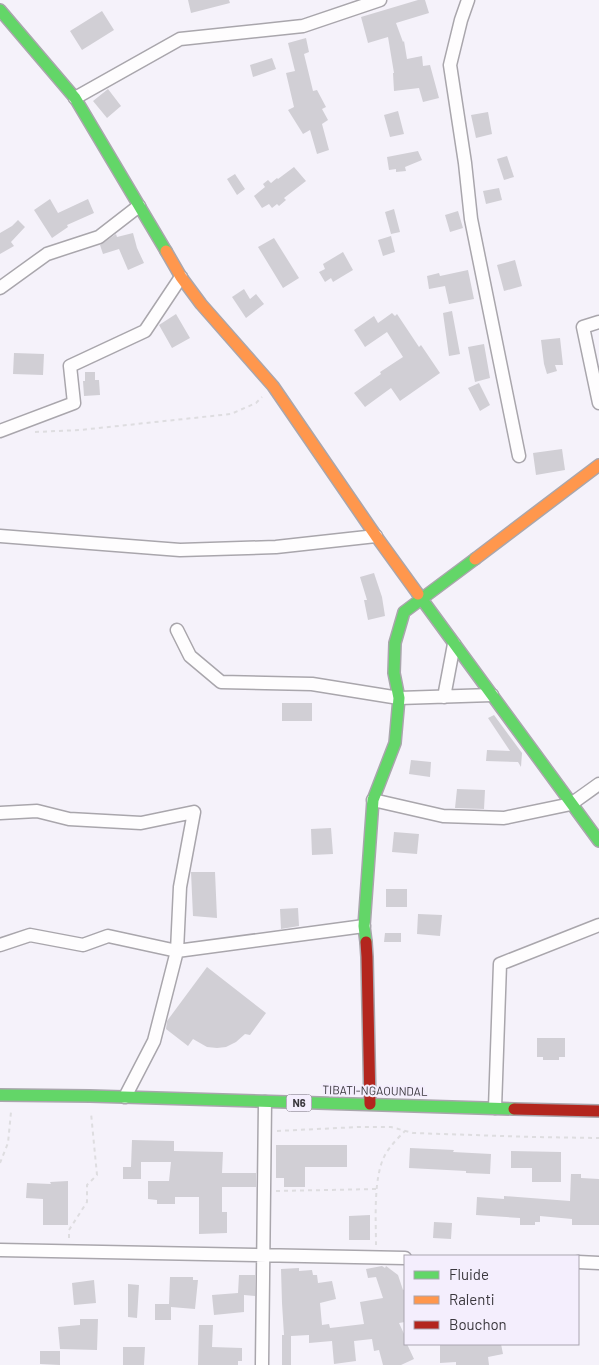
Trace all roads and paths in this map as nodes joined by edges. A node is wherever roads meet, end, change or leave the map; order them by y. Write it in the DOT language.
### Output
graph roads {
  1 [pos="380,0"];
  2 [pos="468,0"];
  3 [pos="0,10"];
  4 [pos="75,98"];
  5 [pos="139,206"];
  6 [pos="181,277"];
  7 [pos="0,288"];
  8 [pos="599,322"];
  9 [pos="273,386"];
  10 [pos="599,403"];
  11 [pos="0,432"];
  12 [pos="35,432"];
  13 [pos="519,456"];
  14 [pos="599,466"];
  15 [pos="0,536"];
  16 [pos="376,536"];
  17 [pos="422,600"];
  18 [pos="177,630"];
  19 [pos="454,644"];
  20 [pos="492,696"];
  21 [pos="444,697"];
  22 [pos="399,698"];
  23 [pos="599,784"];
  24 [pos="373,800"];
  25 [pos="571,804"];
  26 [pos="0,812"];
  27 [pos="599,841"];
  28 [pos="364,926"];
  29 [pos="598,927"];
  30 [pos="0,945"];
  31 [pos="176,951"];
  32 [pos="12,1094"];
  33 [pos="0,1095"];
  34 [pos="90,1096"];
  35 [pos="126,1097"];
  36 [pos="265,1102"];
  37 [pos="370,1104"];
  38 [pos="495,1108"];
  39 [pos="599,1111"];
  40 [pos="405,1131"];
  41 [pos="265,1132"];
  42 [pos="599,1138"];
  43 [pos="0,1163"];
  44 [pos="377,1189"];
  45 [pos="264,1192"];
  46 [pos="0,1250"];
  47 [pos="69,1251"];
  48 [pos="263,1255"];
  49 [pos="376,1258"];
  50 [pos="404,1258"];
  51 [pos="579,1262"];
  52 [pos="599,1263"];
  53 [pos="262,1365"];
  1 -- 4 [label="street"];
  2 -- 13 [label="street"];
  3 -- 4 [label="main road"];
  4 -- 5 [label="main road"];
  5 -- 6 [label="main road"];
  5 -- 7 [label="street"];
  6 -- 9 [label="main road"];
  6 -- 11 [label="street"];
  8 -- 10 [label="street"];
  9 -- 12 [label="path"];
  9 -- 16 [label="main road"];
  14 -- 17 [label="main road"];
  15 -- 16 [label="street"];
  16 -- 17 [label="main road"];
  17 -- 19 [label="main road"];
  17 -- 22 [label="main road"];
  18 -- 22 [label="street"];
  19 -- 20 [label="main road"];
  19 -- 21 [label="street"];
  20 -- 21 [label="street"];
  20 -- 25 [label="main road"];
  21 -- 22 [label="street"];
  22 -- 24 [label="main road"];
  23 -- 25 [label="street"];
  24 -- 25 [label="street"];
  24 -- 28 [label="main road"];
  25 -- 27 [label="main road"];
  26 -- 31 [label="street"];
  28 -- 31 [label="street"];
  28 -- 37 [label="main road"];
  29 -- 38 [label="street"];
  30 -- 31 [label="street"];
  31 -- 35 [label="street"];
  32 -- 33 [label="main road, TIBATI-NGAOUNDAL / N6"];
  32 -- 34 [label="main road, TIBATI-NGAOUNDAL / N6"];
  32 -- 43 [label="path"];
  34 -- 35 [label="main road, TIBATI-NGAOUNDAL / N6"];
  34 -- 47 [label="path"];
  35 -- 36 [label="main road, TIBATI-NGAOUNDAL / N6"];
  36 -- 37 [label="main road, TIBATI-NGAOUNDAL / N6"];
  36 -- 41 [label="street"];
  37 -- 38 [label="main road, TIBATI-NGAOUNDAL / N6"];
  38 -- 39 [label="main road, TIBATI-NGAOUNDAL / N6"];
  40 -- 41 [label="path"];
  40 -- 42 [label="path"];
  40 -- 44 [label="path"];
  41 -- 45 [label="street"];
  44 -- 45 [label="path"];
  44 -- 49 [label="path"];
  45 -- 48 [label="street"];
  46 -- 47 [label="street"];
  47 -- 48 [label="street"];
  48 -- 49 [label="street"];
  48 -- 53 [label="street"];
  49 -- 50 [label="street"];
  51 -- 52 [label="street"];
}
